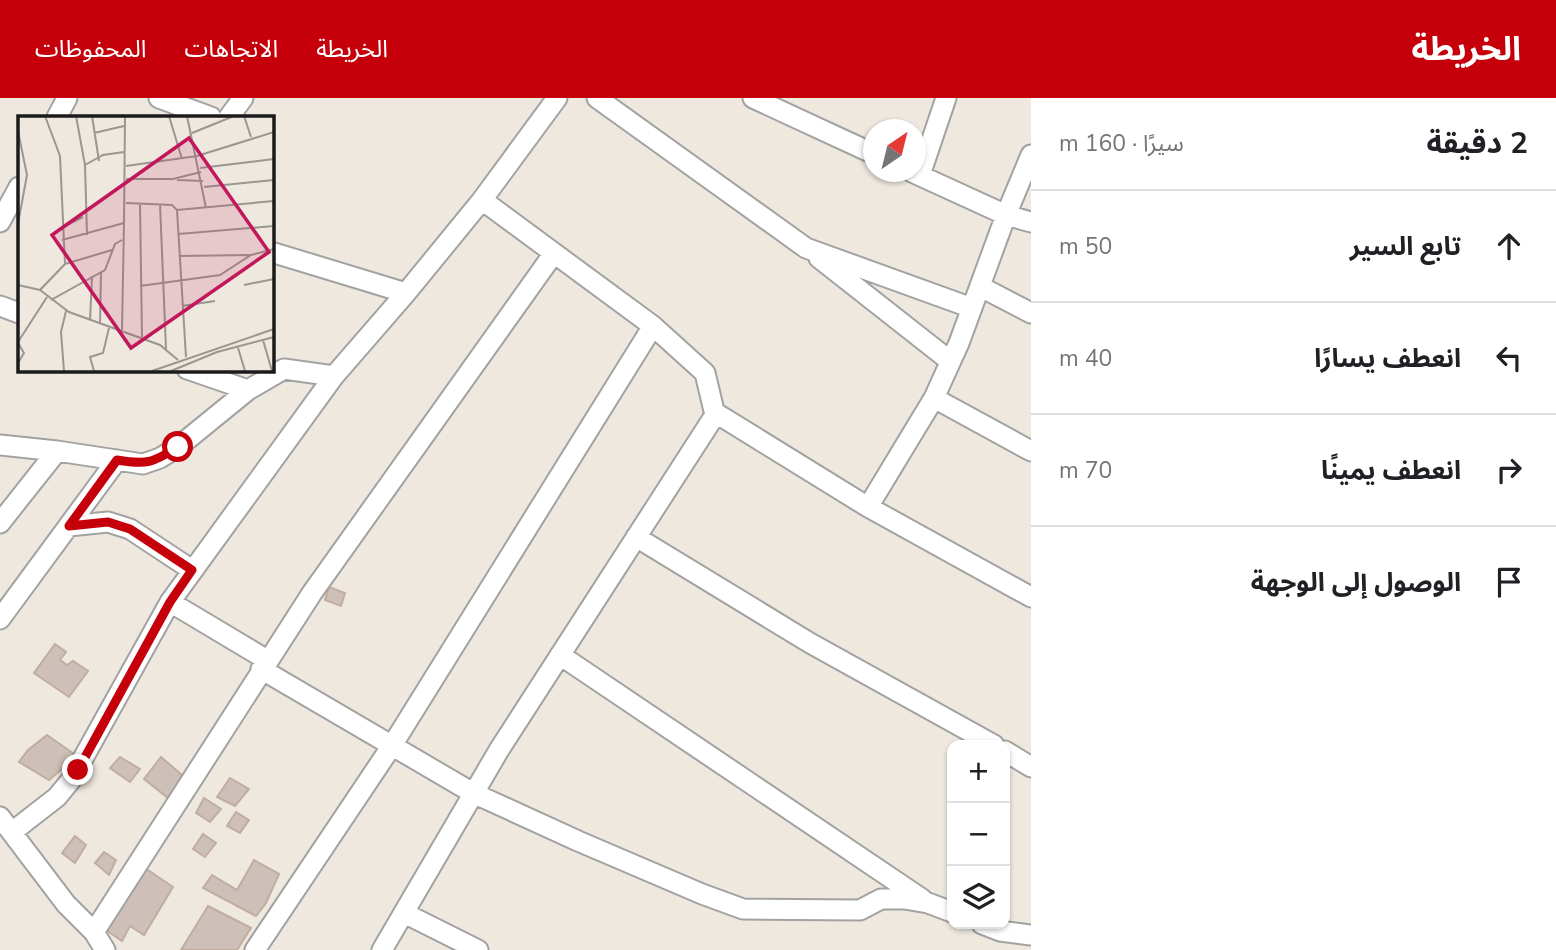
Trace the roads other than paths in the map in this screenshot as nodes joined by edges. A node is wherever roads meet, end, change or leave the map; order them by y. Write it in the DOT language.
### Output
graph roads {
  1 [pos="68,98"];
  2 [pos="159,98"];
  3 [pos="243,98"];
  4 [pos="557,98"];
  5 [pos="597,98"];
  6 [pos="753,98"];
  7 [pos="946,98"];
  8 [pos="58,116"];
  9 [pos="208,116"];
  10 [pos="230,116"];
  11 [pos="863,149"];
  12 [pos="926,149"];
  13 [pos="1031,155"];
  14 [pos="926,179"];
  15 [pos="18,189"];
  16 [pos="482,200"];
  17 [pos="1006,215"];
  18 [pos="0,222"];
  19 [pos="1031,222"];
  20 [pos="806,248"];
  21 [pos="273,253"];
  22 [pos="554,253"];
  23 [pos="981,287"];
  24 [pos="406,293"];
  25 [pos="0,306"];
  26 [pos="972,308"];
  27 [pos="18,313"];
  28 [pos="1031,313"];
  29 [pos="653,326"];
  30 [pos="950,361"];
  31 [pos="193,371"];
  32 [pos="334,376"];
  33 [pos="248,390"];
  34 [pos="934,398"];
  35 [pos="715,415"];
  36 [pos="0,445"];
  37 [pos="57,450"];
  38 [pos="1031,451"];
  39 [pos="117,460"];
  40 [pos="869,507"];
  41 [pos="0,523"];
  42 [pos="69,526"];
  43 [pos="636,537"];
  44 [pos="192,570"];
  45 [pos="1031,597"];
  46 [pos="170,602"];
  47 [pos="0,619"];
  48 [pos="561,655"];
  49 [pos="264,665"];
  50 [pos="985,740"];
  51 [pos="393,744"];
  52 [pos="1010,754"];
  53 [pos="1031,767"];
  54 [pos="474,793"];
  55 [pos="0,817"];
  56 [pos="12,832"];
  57 [pos="928,903"];
  58 [pos="947,910"];
  59 [pos="404,913"];
  60 [pos="995,929"];
  61 [pos="94,932"];
  62 [pos="1031,935"];
  63 [pos="105,950"];
  64 [pos="255,950"];
  65 [pos="383,950"];
  66 [pos="478,950"];
  1 -- 8 [label="street"];
  2 -- 9 [label="street"];
  3 -- 10 [label="street"];
  4 -- 16 [label="street"];
  5 -- 20 [label="street"];
  6 -- 11 [label="street"];
  7 -- 12 [label="street"];
  13 -- 17 [label="street"];
  14 -- 17 [label="street"];
  15 -- 18 [label="street"];
  16 -- 22 [label="street"];
  16 -- 24 [label="street"];
  17 -- 19 [label="street"];
  17 -- 23 [label="street"];
  20 -- 26 [label="street"];
  20 -- 30 [label="street"];
  21 -- 24 [label="street"];
  22 -- 29 [label="street"];
  22 -- 49 [label="street"];
  23 -- 26 [label="street"];
  23 -- 28 [label="street"];
  24 -- 32 [label="street"];
  25 -- 27 [label="street"];
  26 -- 30 [label="street"];
  29 -- 35 [label="street"];
  29 -- 51 [label="street"];
  30 -- 34 [label="street"];
  31 -- 33 [label="street"];
  32 -- 33 [label="street"];
  32 -- 44 [label="street"];
  33 -- 39 [label="street"];
  34 -- 38 [label="street"];
  34 -- 40 [label="street"];
  35 -- 40 [label="street"];
  35 -- 43 [label="street"];
  36 -- 37 [label="street"];
  37 -- 39 [label="street"];
  37 -- 41 [label="street"];
  39 -- 42 [label="street"];
  40 -- 45 [label="street"];
  42 -- 44 [label="street"];
  42 -- 47 [label="street"];
  43 -- 48 [label="street"];
  43 -- 50 [label="street"];
  44 -- 46 [label="street"];
  46 -- 49 [label="street"];
  46 -- 56 [label="street"];
  48 -- 54 [label="street"];
  48 -- 57 [label="street"];
  49 -- 51 [label="street"];
  49 -- 61 [label="street"];
  51 -- 54 [label="street"];
  51 -- 64 [label="street"];
  52 -- 53 [label="street"];
  54 -- 57 [label="street"];
  54 -- 59 [label="street"];
  55 -- 56 [label="street"];
  56 -- 61 [label="street"];
  57 -- 58 [label="street"];
  59 -- 65 [label="street"];
  59 -- 66 [label="street"];
  60 -- 62 [label="street"];
  61 -- 63 [label="street"];
}
